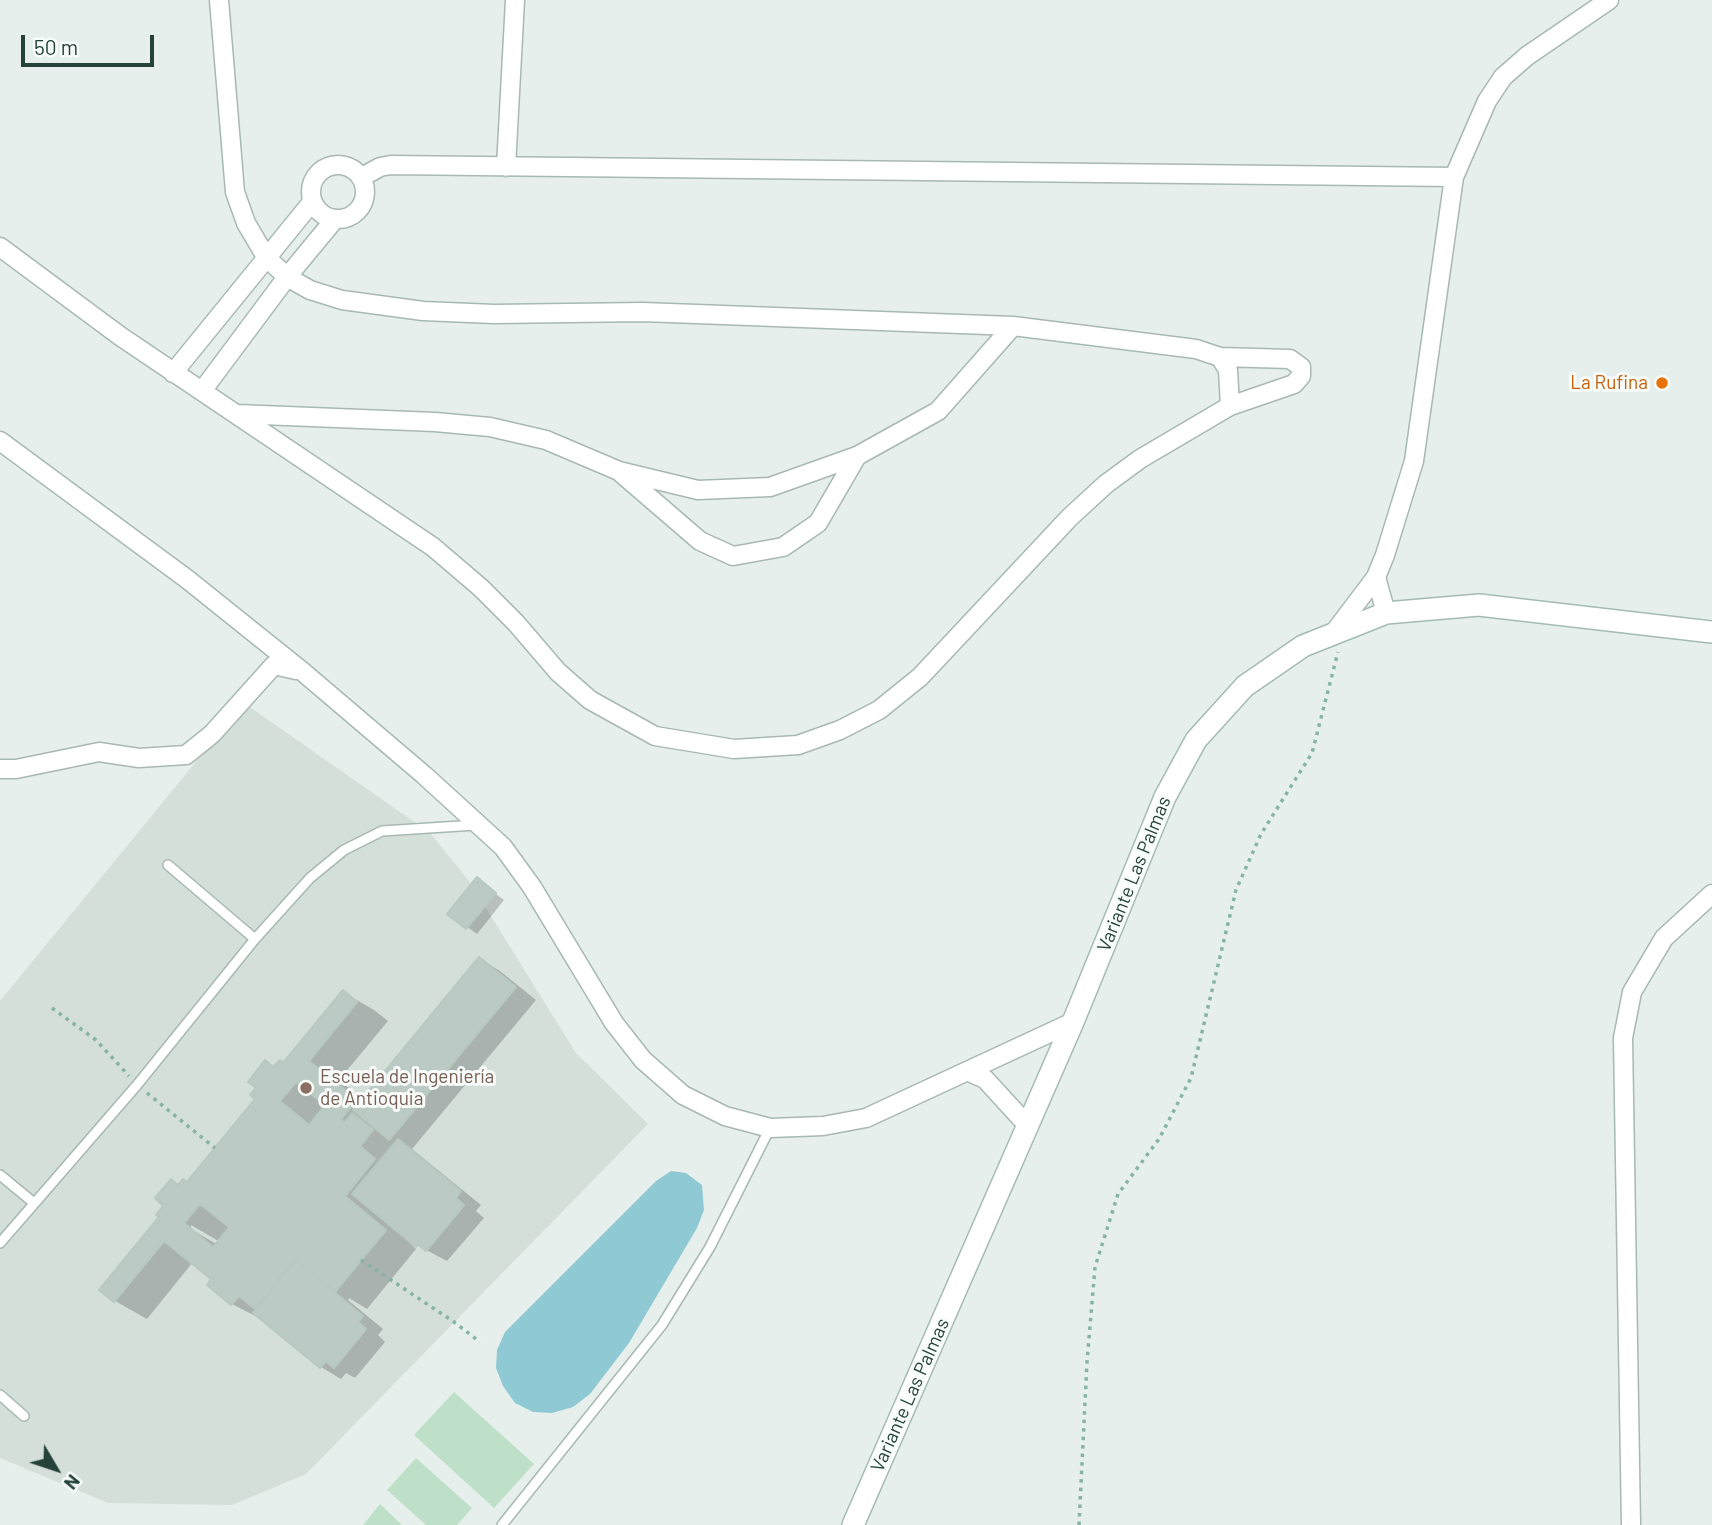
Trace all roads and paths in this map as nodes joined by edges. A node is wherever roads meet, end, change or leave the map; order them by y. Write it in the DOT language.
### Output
graph roads {
  1 [pos="219,0"];
  2 [pos="515,0"];
  3 [pos="1609,0"];
  4 [pos="506,167"];
  5 [pos="362,177"];
  6 [pos="1454,177"];
  7 [pos="312,202"];
  8 [pos="335,219"];
  9 [pos="0,247"];
  10 [pos="266,257"];
  11 [pos="287,277"];
  12 [pos="1013,326"];
  13 [pos="1220,357"];
  14 [pos="173,373"];
  15 [pos="202,391"];
  16 [pos="1230,405"];
  17 [pos="237,414"];
  18 [pos="0,441"];
  19 [pos="857,456"];
  20 [pos="618,471"];
  21 [pos="1376,577"];
  22 [pos="1386,613"];
  23 [pos="1338,632"];
  24 [pos="1712,632"];
  25 [pos="303,672"];
  26 [pos="0,769"];
  27 [pos="480,825"];
  28 [pos="169,865"];
  29 [pos="1712,894"];
  30 [pos="254,939"];
  31 [pos="1073,1022"];
  32 [pos="969,1072"];
  33 [pos="1028,1126"];
  34 [pos="770,1128"];
  35 [pos="0,1175"];
  36 [pos="34,1203"];
  37 [pos="0,1243"];
  38 [pos="362,1259"];
  39 [pos="480,1342"];
  40 [pos="0,1395"];
  41 [pos="24,1416"];
  42 [pos="502,1525"];
  43 [pos="853,1525"];
  44 [pos="1080,1525"];
  45 [pos="1631,1525"];
  1 -- 10 [label="street"];
  2 -- 4 [label="street"];
  3 -- 6 [label="street"];
  4 -- 5 [label="street"];
  4 -- 6 [label="street"];
  5 -- 7 [label="street"];
  5 -- 8 [label="street"];
  6 -- 21 [label="street"];
  7 -- 8 [label="street"];
  7 -- 10 [label="street"];
  8 -- 11 [label="street"];
  9 -- 14 [label="street"];
  10 -- 11 [label="street"];
  10 -- 14 [label="street"];
  11 -- 12 [label="street"];
  11 -- 15 [label="street"];
  12 -- 13 [label="street"];
  12 -- 19 [label="street"];
  13 -- 16 [label="street"];
  13 -- 16 [label="street"];
  14 -- 15 [label="street"];
  15 -- 17 [label="street"];
  16 -- 17 [label="street"];
  17 -- 20 [label="street"];
  18 -- 25 [label="street"];
  19 -- 20 [label="street"];
  19 -- 20 [label="street"];
  21 -- 22 [label="street"];
  21 -- 23 [label="street"];
  22 -- 23 [label="main road, Variante Las Palmas"];
  22 -- 24 [label="main road, Variante Las Palmas"];
  23 -- 31 [label="main road, Variante Las Palmas"];
  23 -- 44 [label="path"];
  25 -- 26 [label="street"];
  25 -- 27 [label="street"];
  27 -- 30 [label="lane"];
  27 -- 34 [label="street"];
  28 -- 30 [label="lane"];
  29 -- 45 [label="street"];
  30 -- 36 [label="lane"];
  31 -- 32 [label="street"];
  31 -- 33 [label="main road, Variante Las Palmas"];
  32 -- 33 [label="street"];
  32 -- 34 [label="street"];
  33 -- 43 [label="main road, Variante Las Palmas"];
  34 -- 42 [label="lane"];
  35 -- 36 [label="lane"];
  36 -- 37 [label="lane"];
  38 -- 39 [label="path"];
  40 -- 41 [label="lane"];
}
